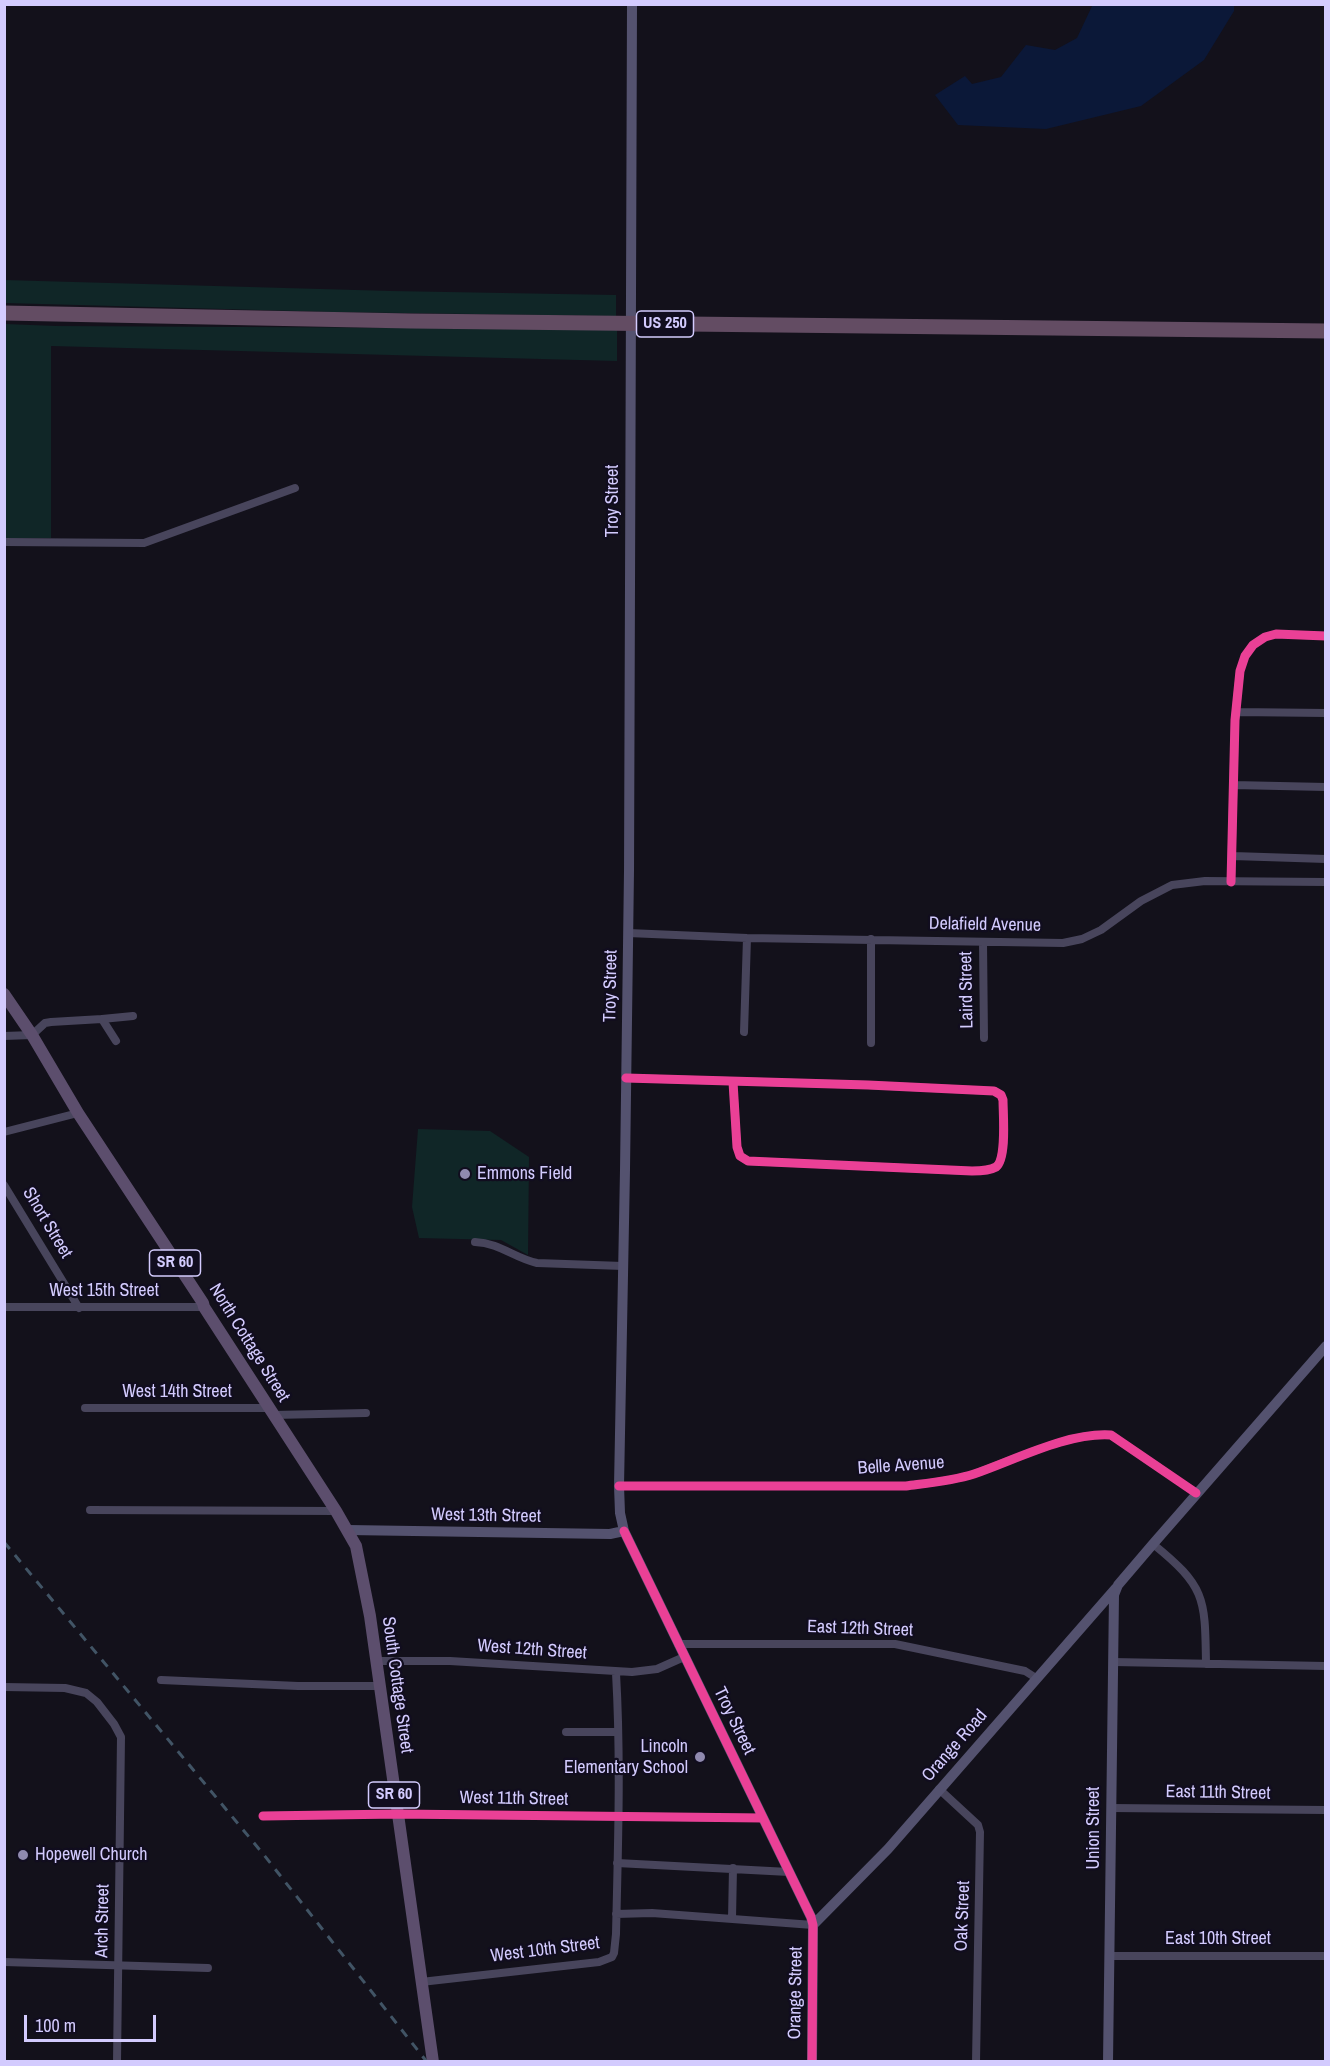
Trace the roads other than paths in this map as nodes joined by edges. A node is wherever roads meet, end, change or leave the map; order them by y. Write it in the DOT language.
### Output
graph roads {
  1 [pos="632,4"];
  2 [pos="4,313"];
  3 [pos="630,324"];
  4 [pos="1326,331"];
  5 [pos="295,488"];
  6 [pos="4,542"];
  7 [pos="1326,636"];
  8 [pos="1236,712"];
  9 [pos="1326,713"];
  10 [pos="1233,785"];
  11 [pos="1326,786"];
  12 [pos="1233,856"];
  13 [pos="1326,859"];
  14 [pos="1231,882"];
  15 [pos="1326,882"];
  16 [pos="628,933"];
  17 [pos="747,938"];
  18 [pos="871,939"];
  19 [pos="983,942"];
  20 [pos="4,994"];
  21 [pos="133,1016"];
  22 [pos="102,1019"];
  23 [pos="744,1032"];
  24 [pos="32,1035"];
  25 [pos="4,1036"];
  26 [pos="984,1038"];
  27 [pos="116,1041"];
  28 [pos="871,1043"];
  29 [pos="627,1078"];
  30 [pos="733,1082"];
  31 [pos="78,1113"];
  32 [pos="4,1132"];
  33 [pos="4,1185"];
  34 [pos="475,1242"];
  35 [pos="623,1266"];
  36 [pos="4,1307"];
  37 [pos="204,1307"];
  38 [pos="79,1308"];
  39 [pos="1326,1346"];
  40 [pos="85,1408"];
  41 [pos="271,1412"];
  42 [pos="366,1413"];
  43 [pos="619,1486"];
  44 [pos="1196,1493"];
  45 [pos="90,1510"];
  46 [pos="336,1511"];
  47 [pos="348,1530"];
  48 [pos="624,1531"];
  49 [pos="1153,1544"];
  50 [pos="1116,1590"];
  51 [pos="678,1644"];
  52 [pos="684,1657"];
  53 [pos="375,1661"];
  54 [pos="1113,1662"];
  55 [pos="1206,1664"];
  56 [pos="1326,1666"];
  57 [pos="616,1672"];
  58 [pos="1036,1678"];
  59 [pos="161,1680"];
  60 [pos="379,1686"];
  61 [pos="4,1687"];
  62 [pos="618,1731"];
  63 [pos="566,1732"];
  64 [pos="939,1790"];
  65 [pos="1111,1808"];
  66 [pos="1326,1810"];
  67 [pos="397,1814"];
  68 [pos="263,1816"];
  69 [pos="618,1816"];
  70 [pos="763,1818"];
  71 [pos="617,1863"];
  72 [pos="733,1868"];
  73 [pos="789,1872"];
  74 [pos="616,1914"];
  75 [pos="732,1919"];
  76 [pos="813,1925"];
  77 [pos="1110,1956"];
  78 [pos="1326,1956"];
  79 [pos="4,1962"];
  80 [pos="119,1964"];
  81 [pos="208,1968"];
  82 [pos="421,1982"];
  83 [pos="117,2061"];
  84 [pos="433,2061"];
  85 [pos="812,2061"];
  86 [pos="976,2061"];
  87 [pos="1108,2061"];
  1 -- 3 [label="main road, Troy Street"];
  2 -- 3 [label="highway, US 250"];
  3 -- 4 [label="highway, US 250"];
  3 -- 16 [label="main road, Troy Street"];
  5 -- 6 [label="street"];
  7 -- 8 [label="street"];
  8 -- 9 [label="street"];
  8 -- 10 [label="street"];
  10 -- 11 [label="street"];
  10 -- 12 [label="street"];
  12 -- 13 [label="street"];
  12 -- 14 [label="street"];
  14 -- 15 [label="street, Delafield Avenue"];
  14 -- 19 [label="street, Delafield Avenue"];
  16 -- 17 [label="street, Delafield Avenue"];
  16 -- 29 [label="main road, Troy Street"];
  17 -- 18 [label="street, Delafield Avenue"];
  17 -- 23 [label="street"];
  18 -- 19 [label="street, Delafield Avenue"];
  18 -- 28 [label="street"];
  19 -- 26 [label="street, Laird Street"];
  20 -- 24 [label="main road, North Cottage Street / SR 60"];
  21 -- 22 [label="street"];
  22 -- 24 [label="street"];
  22 -- 27 [label="street"];
  24 -- 25 [label="street"];
  24 -- 31 [label="main road, North Cottage Street / SR 60"];
  29 -- 30 [label="street"];
  29 -- 35 [label="main road, Troy Street"];
  30 -- 30 [label="street"];
  31 -- 32 [label="street"];
  31 -- 37 [label="main road, North Cottage Street / SR 60"];
  33 -- 38 [label="street, Short Street"];
  34 -- 35 [label="street"];
  35 -- 43 [label="main road, Troy Street"];
  36 -- 38 [label="street, West 15th Street"];
  37 -- 38 [label="street, West 15th Street"];
  37 -- 41 [label="main road, North Cottage Street / SR 60"];
  39 -- 44 [label="main road, Orange Road"];
  40 -- 41 [label="street, West 14th Street"];
  41 -- 42 [label="street, West 14th Street"];
  41 -- 46 [label="main road, North Cottage Street / SR 60"];
  43 -- 44 [label="street, Belle Avenue"];
  43 -- 48 [label="main road, Troy Street"];
  44 -- 49 [label="main road, Orange Road"];
  45 -- 46 [label="street"];
  46 -- 47 [label="main road, North Cottage Street / SR 60"];
  47 -- 48 [label="main road, West 13th Street"];
  47 -- 53 [label="main road, South Cottage Street / SR 60"];
  48 -- 51 [label="main road, Troy Street"];
  49 -- 50 [label="main road, Orange Road"];
  49 -- 55 [label="street"];
  50 -- 54 [label="main road, Union Street"];
  50 -- 58 [label="main road, Orange Road"];
  51 -- 52 [label="main road, Troy Street"];
  51 -- 58 [label="street, East 12th Street"];
  52 -- 57 [label="street, West 12th Street"];
  52 -- 70 [label="main road, Troy Street"];
  53 -- 57 [label="street, West 12th Street"];
  53 -- 60 [label="main road, South Cottage Street / SR 60"];
  54 -- 55 [label="street"];
  54 -- 65 [label="main road, Union Street"];
  55 -- 56 [label="street"];
  57 -- 62 [label="street"];
  58 -- 64 [label="main road, Orange Road"];
  59 -- 60 [label="street"];
  60 -- 67 [label="main road, South Cottage Street / SR 60"];
  61 -- 80 [label="street, Arch Street"];
  62 -- 63 [label="street"];
  62 -- 69 [label="street"];
  64 -- 76 [label="main road, Orange Road"];
  64 -- 86 [label="street, Oak Street"];
  65 -- 66 [label="street, East 11th Street"];
  65 -- 77 [label="main road, Union Street"];
  67 -- 68 [label="street, West 11th Street"];
  67 -- 69 [label="street, West 11th Street"];
  67 -- 82 [label="main road, South Cottage Street / SR 60"];
  69 -- 70 [label="street, West 11th Street"];
  69 -- 71 [label="street"];
  70 -- 73 [label="main road, Troy Street"];
  71 -- 72 [label="street"];
  71 -- 74 [label="street"];
  72 -- 73 [label="street"];
  72 -- 75 [label="street"];
  73 -- 76 [label="main road, Troy Street"];
  74 -- 75 [label="street, West 10th Street"];
  74 -- 82 [label="street, West 10th Street"];
  75 -- 76 [label="street, West 10th Street"];
  76 -- 85 [label="main road, Orange Street"];
  77 -- 78 [label="street, East 10th Street"];
  77 -- 87 [label="main road, Union Street"];
  79 -- 80 [label="street"];
  80 -- 81 [label="street"];
  80 -- 83 [label="street, Arch Street"];
  82 -- 84 [label="main road, South Cottage Street / SR 60"];
}
